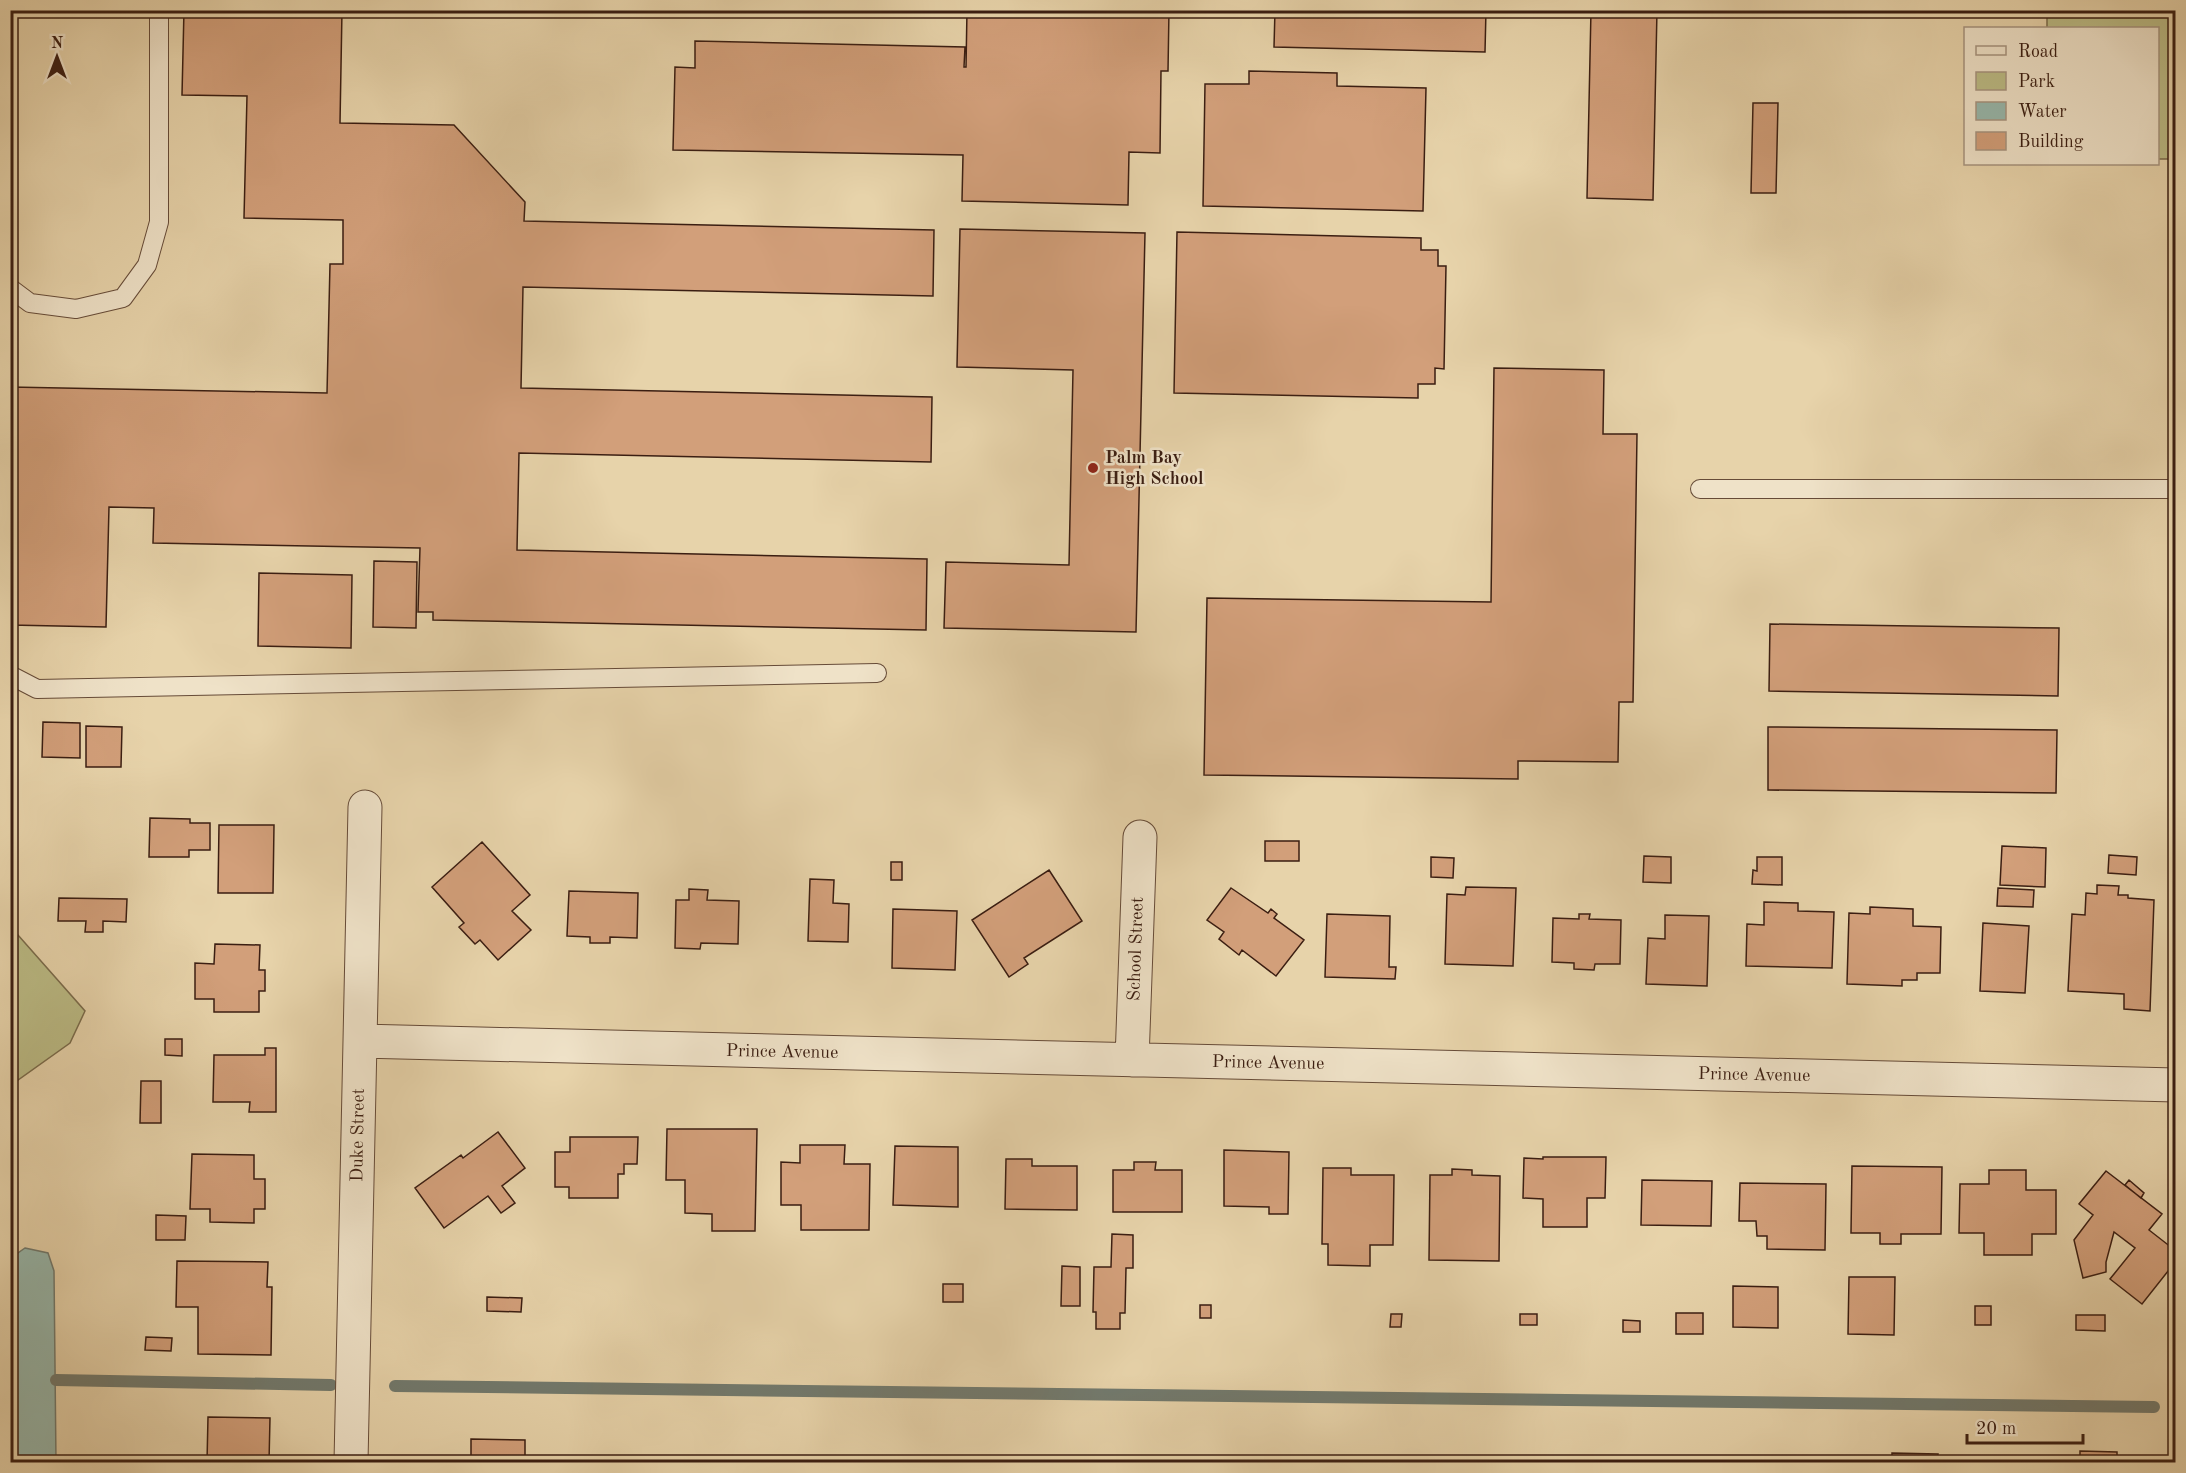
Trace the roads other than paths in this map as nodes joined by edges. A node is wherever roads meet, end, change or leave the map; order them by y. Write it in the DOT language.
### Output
graph roads {
  1 [pos="159,10"];
  2 [pos="10,288"];
  3 [pos="1700,489"];
  4 [pos="2175,489"];
  5 [pos="877,673"];
  6 [pos="10,675"];
  7 [pos="365,807"];
  8 [pos="1140,837"];
  9 [pos="360,1041"];
  10 [pos="1132,1060"];
  11 [pos="2175,1085"];
  12 [pos="351,1462"];
  1 -- 2 [label="lane"];
  3 -- 4 [label="lane"];
  5 -- 6 [label="lane"];
  7 -- 9 [label="street, Duke Street"];
  8 -- 10 [label="street, School Street"];
  9 -- 10 [label="street, Prince Avenue"];
  9 -- 12 [label="street, Duke Street"];
  10 -- 11 [label="street, Prince Avenue"];
}
